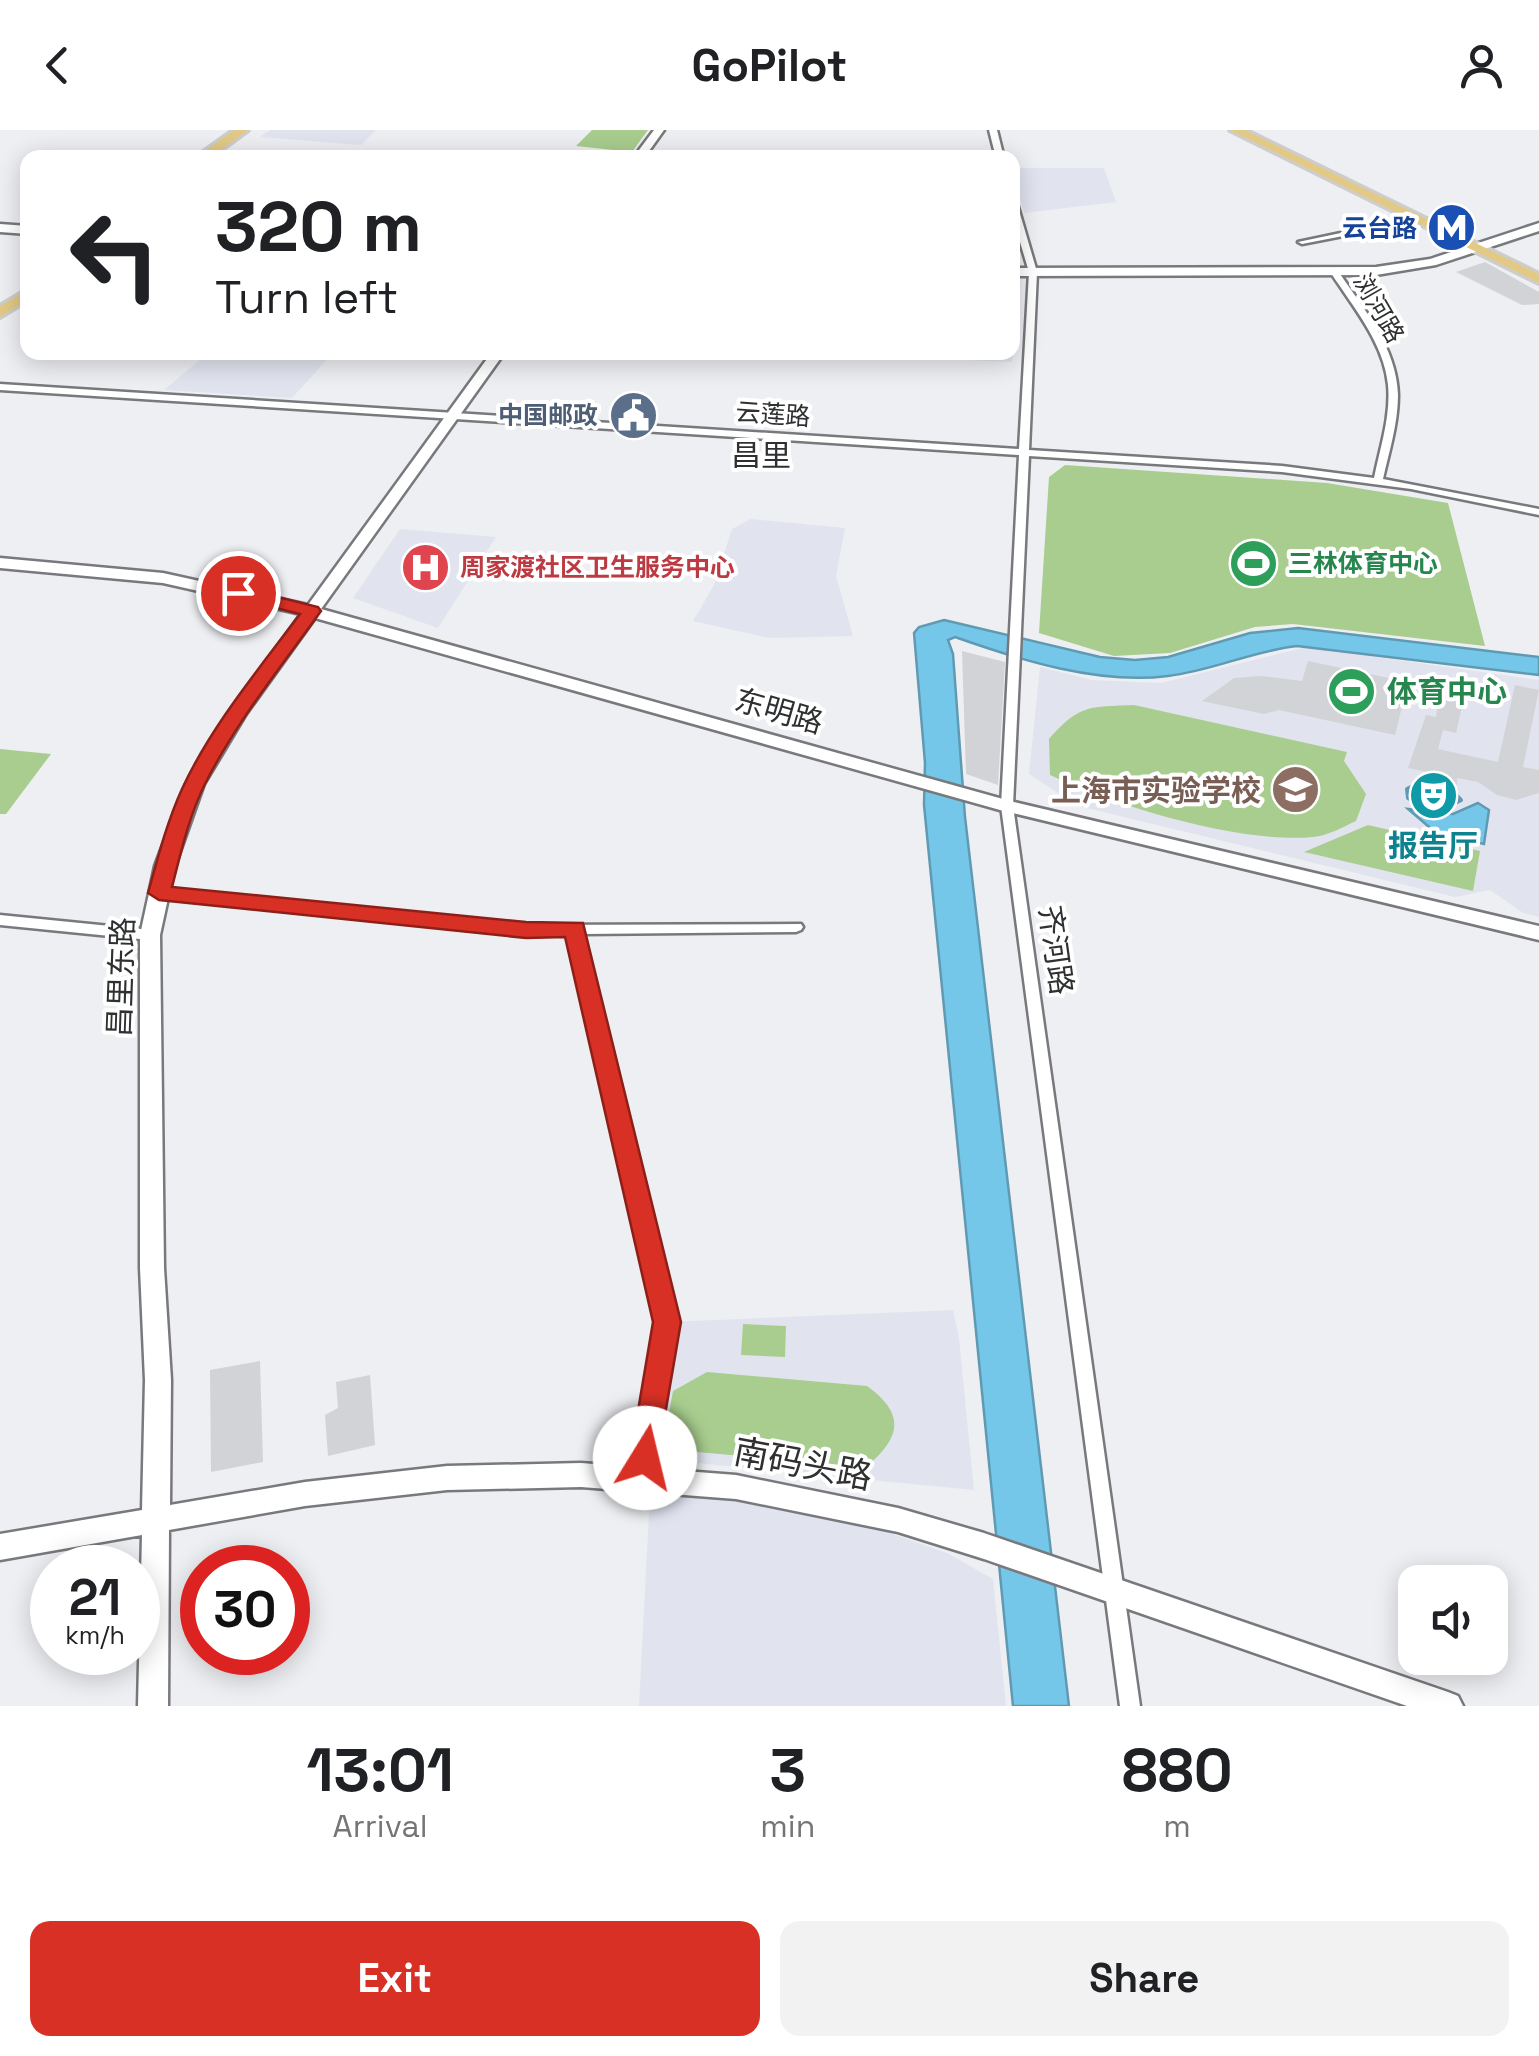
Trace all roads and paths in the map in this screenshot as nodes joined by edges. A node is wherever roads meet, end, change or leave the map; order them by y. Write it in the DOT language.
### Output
graph roads {
  1 [pos="242,130"];
  2 [pos="260,130"];
  3 [pos="1236,130"];
  4 [pos="1249,130"];
  5 [pos="212,150"];
  6 [pos="231,150"];
  7 [pos="1417,219"];
  8 [pos="1020,227"];
  9 [pos="1539,227"];
  10 [pos="1302,242"];
  11 [pos="1483,245"];
  12 [pos="1539,266"];
  13 [pos="1020,272"];
  14 [pos="1033,272"];
  15 [pos="1336,272"];
  16 [pos="1539,279"];
  17 [pos="493,360"];
  18 [pos="0,388"];
  19 [pos="453,416"];
  20 [pos="1024,452"];
  21 [pos="1378,481"];
  22 [pos="1539,512"];
  23 [pos="0,563"];
  24 [pos="311,611"];
  25 [pos="1007,806"];
  26 [pos="159,893"];
  27 [pos="0,920"];
  28 [pos="796,927"];
  29 [pos="575,929"];
  30 [pos="1539,934"];
  31 [pos="150,935"];
  32 [pos="642,1478"];
  33 [pos="154,1520"];
  34 [pos="0,1547"];
  35 [pos="1114,1591"];
  36 [pos="153,1706"];
  37 [pos="1130,1706"];
  38 [pos="1448,1706"];
  1 -- 5 [label="main road"];
  2 -- 6 [label="main road"];
  3 -- 7 [label="main road"];
  4 -- 11 [label="main road"];
  7 -- 10 [label="street"];
  7 -- 11 [label="main road"];
  8 -- 14 [label="street, 齐河路"];
  9 -- 11 [label="street"];
  11 -- 12 [label="main road"];
  11 -- 15 [label="street"];
  11 -- 16 [label="main road"];
  13 -- 14 [label="street"];
  14 -- 15 [label="street"];
  14 -- 20 [label="street, 齐河路"];
  15 -- 21 [label="street, 浏河路"];
  17 -- 19 [label="street, 昌里东路"];
  18 -- 19 [label="street, 云莲路"];
  19 -- 20 [label="street, 云莲路"];
  19 -- 24 [label="street, 昌里东路"];
  20 -- 21 [label="street, 云莲路"];
  20 -- 25 [label="street, 齐河路"];
  21 -- 22 [label="street, 云莲路"];
  23 -- 24 [label="street, 东明路"];
  24 -- 25 [label="street, 东明路"];
  24 -- 26 [label="street, 昌里东路"];
  25 -- 30 [label="street, 东明路"];
  25 -- 35 [label="street, 齐河路"];
  26 -- 29 [label="street"];
  26 -- 31 [label="street, 昌里东路"];
  27 -- 31 [label="street"];
  28 -- 29 [label="street"];
  29 -- 32 [label="street"];
  31 -- 33 [label="street, 昌里东路"];
  32 -- 33 [label="street, 南码头路"];
  32 -- 35 [label="street, 南码头路"];
  33 -- 34 [label="street, 南码头路"];
  33 -- 36 [label="street, 昌里东路"];
  35 -- 37 [label="street, 齐河路"];
  35 -- 38 [label="street, 南码头路"];
}
